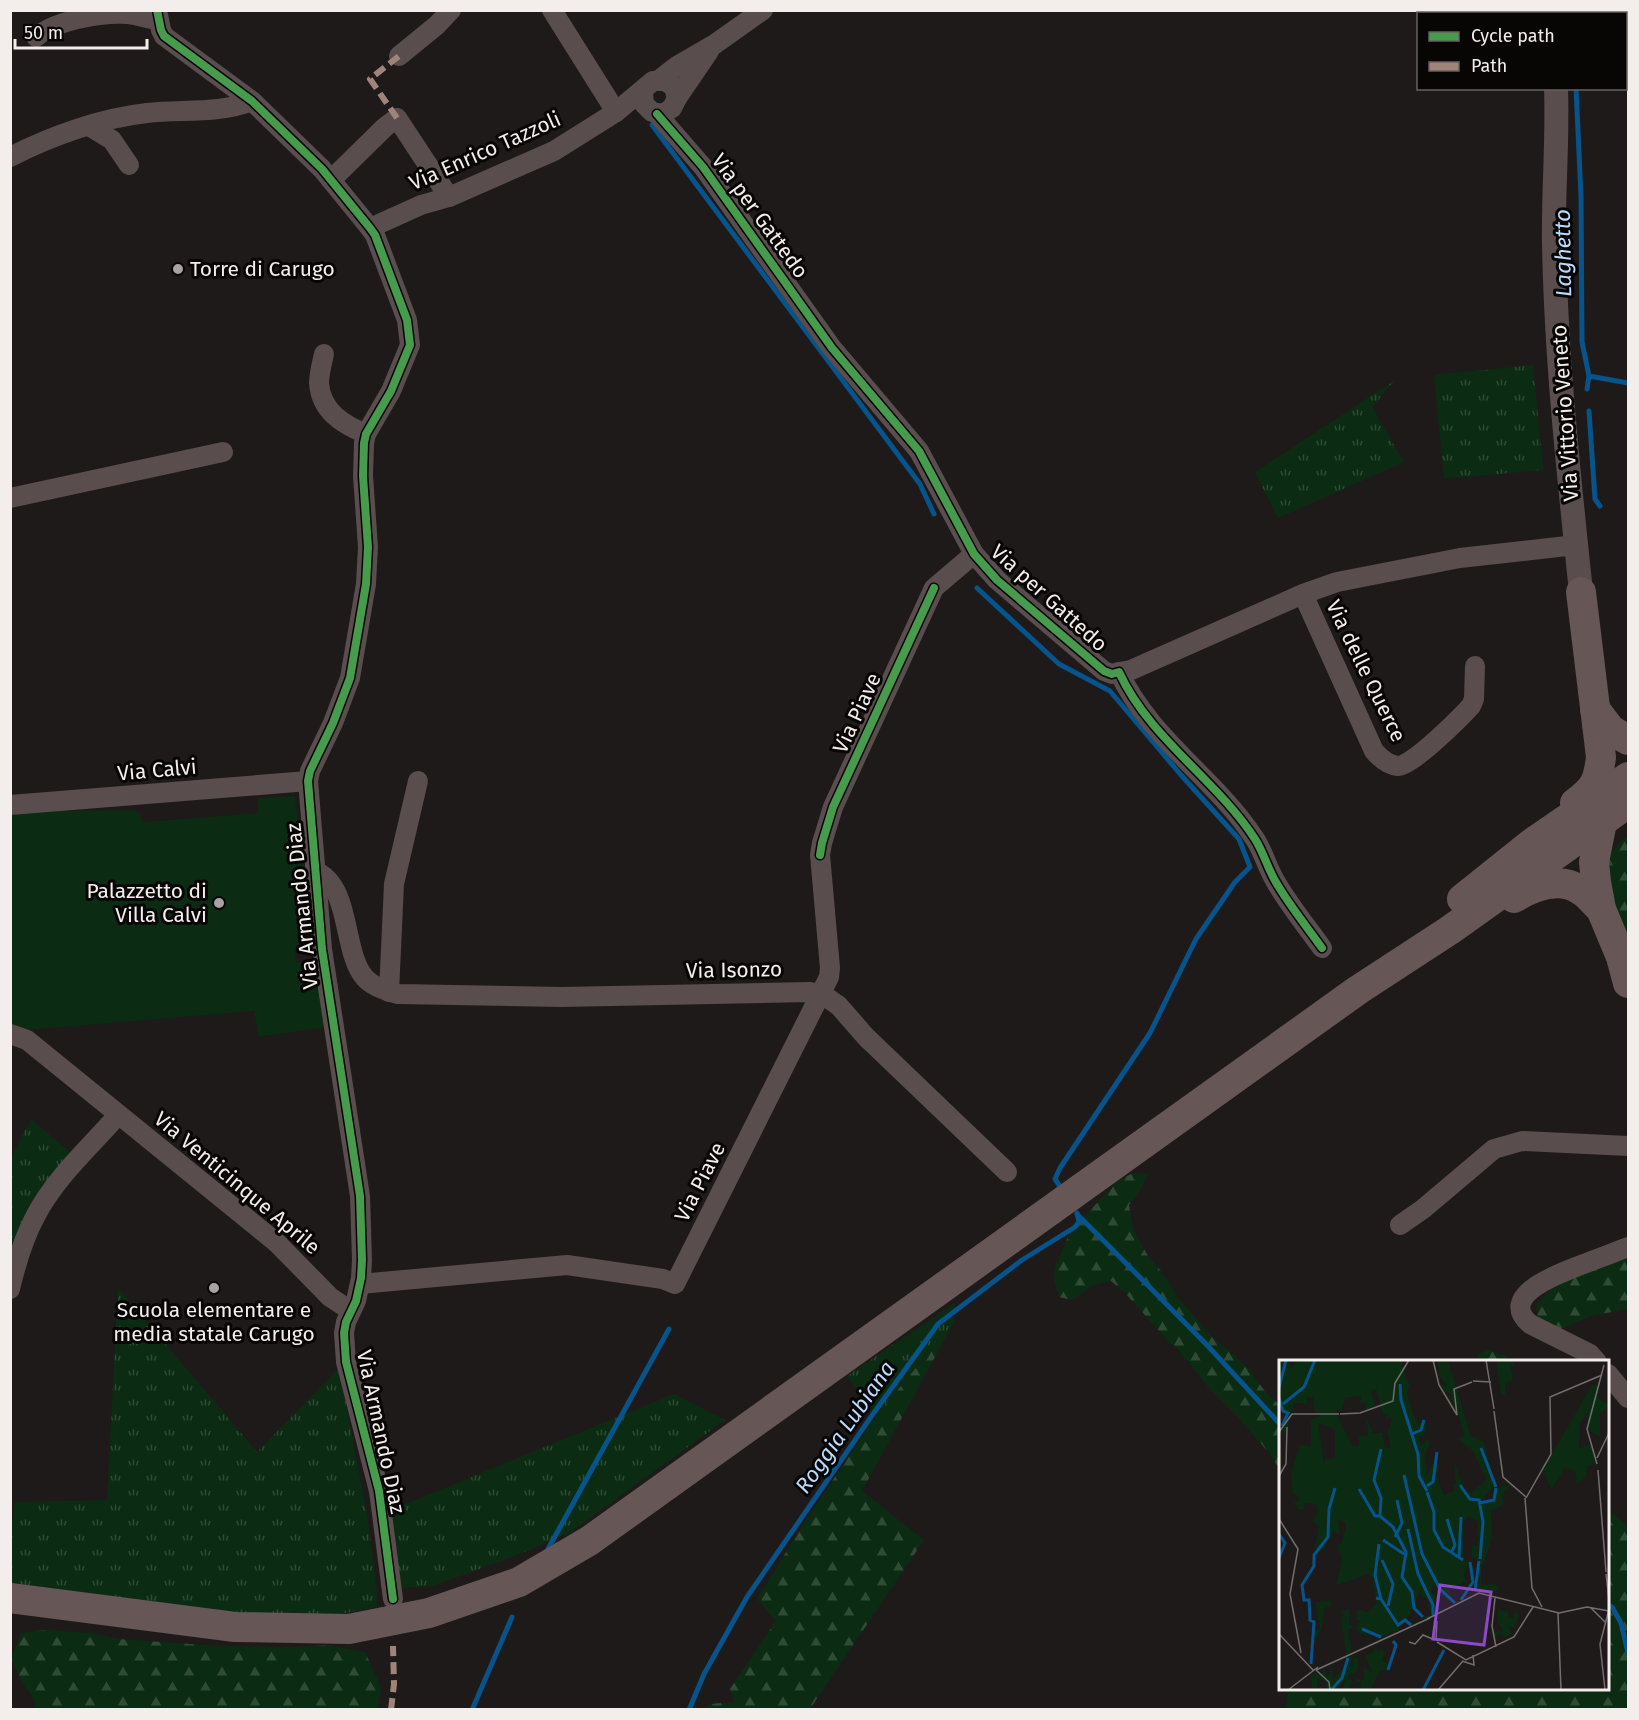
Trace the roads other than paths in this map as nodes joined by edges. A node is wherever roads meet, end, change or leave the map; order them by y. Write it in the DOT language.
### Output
graph roads {
  1 [pos="451,10"];
  2 [pos="552,10"];
  3 [pos="763,10"];
  4 [pos="158,15"];
  5 [pos="36,37"];
  6 [pos="715,44"];
  7 [pos="399,56"];
  8 [pos="652,84"];
  9 [pos="1556,90"];
  10 [pos="252,101"];
  11 [pos="676,101"];
  12 [pos="616,112"];
  13 [pos="654,113"];
  14 [pos="89,126"];
  15 [pos="692,154"];
  16 [pos="10,157"];
  17 [pos="129,165"];
  18 [pos="331,180"];
  19 [pos="449,197"];
  20 [pos="370,228"];
  21 [pos="324,354"];
  22 [pos="366,434"];
  23 [pos="223,452"];
  24 [pos="10,498"];
  25 [pos="1576,545"];
  26 [pos="974,554"];
  27 [pos="1581,592"];
  28 [pos="1303,594"];
  29 [pos="1475,666"];
  30 [pos="1119,672"];
  31 [pos="1595,709"];
  32 [pos="1629,740"];
  33 [pos="1629,777"];
  34 [pos="308,781"];
  35 [pos="418,781"];
  36 [pos="1629,803"];
  37 [pos="10,805"];
  38 [pos="1602,822"];
  39 [pos="1551,830"];
  40 [pos="315,871"];
  41 [pos="1601,909"];
  42 [pos="1450,930"];
  43 [pos="1322,948"];
  44 [pos="1629,983"];
  45 [pos="1358,990"];
  46 [pos="389,992"];
  47 [pos="822,994"];
  48 [pos="10,1035"];
  49 [pos="118,1115"];
  50 [pos="1629,1146"];
  51 [pos="1007,1172"];
  52 [pos="1400,1225"];
  53 [pos="1629,1247"];
  54 [pos="360,1284"];
  55 [pos="10,1289"];
  56 [pos="351,1311"];
  57 [pos="1595,1360"];
  58 [pos="1609,1375"];
  59 [pos="1629,1398"];
  60 [pos="10,1598"];
  61 [pos="393,1599"];
  1 -- 7 [label="street"];
  2 -- 12 [label="street"];
  3 -- 6 [label="street"];
  4 -- 5 [label="street"];
  4 -- 10 [label="street, Via Armando Diaz"];
  6 -- 8 [label="street, Via Enrico Tazzoli"];
  6 -- 11 [label="street"];
  8 -- 11 [label="street"];
  8 -- 12 [label="street, Via Enrico Tazzoli"];
  8 -- 13 [label="street"];
  9 -- 25 [label="street, Via Vittorio Veneto"];
  10 -- 14 [label="street"];
  10 -- 18 [label="street, Via Armando Diaz"];
  11 -- 13 [label="street"];
  11 -- 15 [label="street, Via per Gattedo"];
  12 -- 13 [label="street"];
  12 -- 19 [label="street, Via Enrico Tazzoli"];
  13 -- 15 [label="street, Via per Gattedo"];
  14 -- 16 [label="street"];
  14 -- 17 [label="street"];
  15 -- 26 [label="street, Via per Gattedo"];
  18 -- 19 [label="street"];
  18 -- 20 [label="street, Via Armando Diaz"];
  19 -- 20 [label="street, Via Enrico Tazzoli"];
  20 -- 22 [label="street, Via Armando Diaz"];
  21 -- 22 [label="street"];
  22 -- 34 [label="street, Via Armando Diaz"];
  23 -- 24 [label="street"];
  25 -- 27 [label="street, Via Vittorio Veneto"];
  25 -- 28 [label="street, Via delle Querce"];
  26 -- 30 [label="street, Via per Gattedo"];
  26 -- 47 [label="street, Via Piave"];
  27 -- 31 [label="main road"];
  28 -- 29 [label="street, Via delle Querce"];
  28 -- 30 [label="street, Via delle Querce"];
  30 -- 43 [label="street, Via per Gattedo"];
  31 -- 32 [label="main road"];
  31 -- 39 [label="main road"];
  33 -- 39 [label="main road"];
  34 -- 37 [label="street, Via Calvi"];
  34 -- 40 [label="street, Via Armando Diaz"];
  35 -- 46 [label="street"];
  36 -- 38 [label="main road"];
  38 -- 41 [label="main road"];
  38 -- 42 [label="main road"];
  39 -- 45 [label="main road"];
  40 -- 46 [label="street, Via Isonzo"];
  40 -- 54 [label="street, Via Armando Diaz"];
  41 -- 42 [label="main road"];
  41 -- 44 [label="main road"];
  42 -- 45 [label="main road"];
  45 -- 60 [label="main road"];
  46 -- 47 [label="street, Via Isonzo"];
  47 -- 51 [label="street"];
  47 -- 54 [label="street, Via Piave"];
  48 -- 49 [label="street, Via Venticinque Aprile"];
  49 -- 55 [label="street"];
  49 -- 56 [label="street, Via Venticinque Aprile"];
  50 -- 52 [label="street"];
  53 -- 57 [label="street"];
  54 -- 56 [label="street, Via Armando Diaz"];
  56 -- 61 [label="street, Via Armando Diaz"];
  58 -- 59 [label="street"];
}
